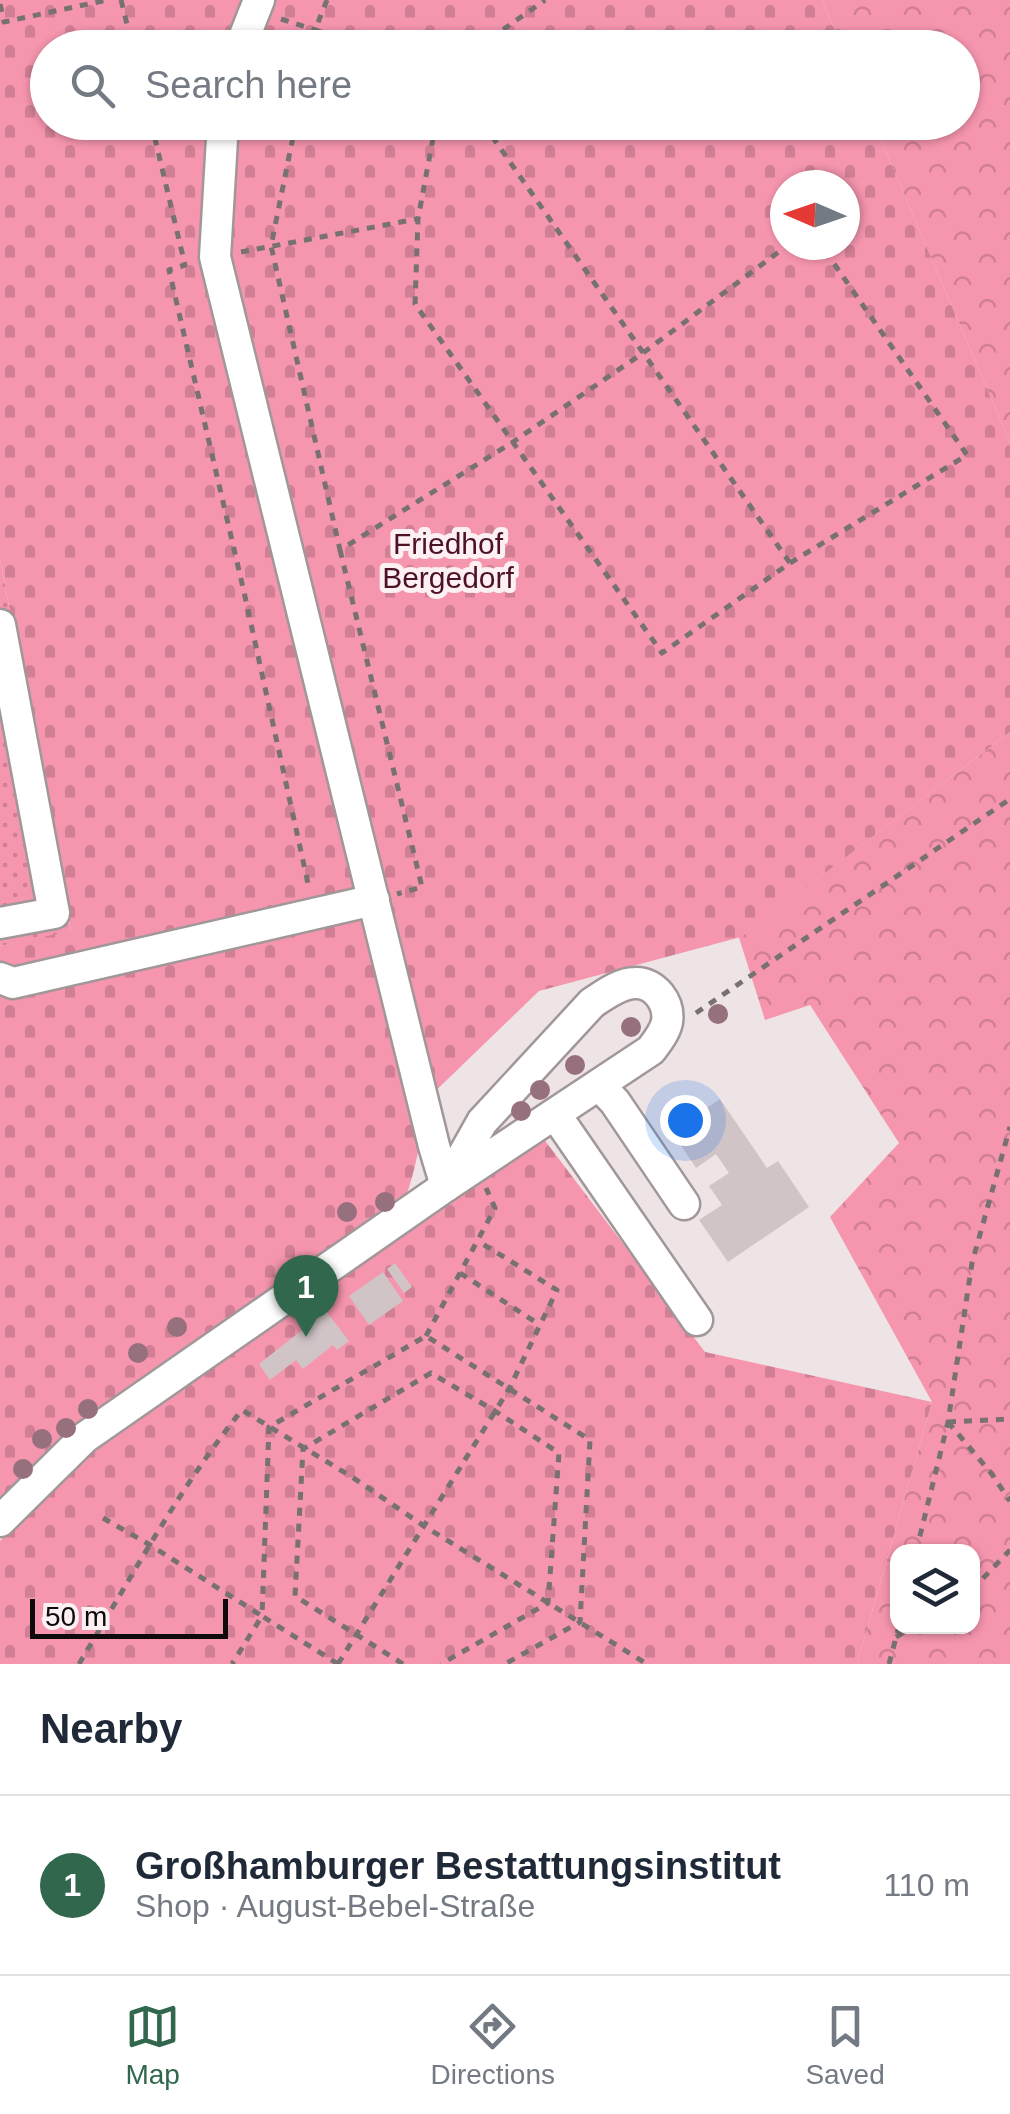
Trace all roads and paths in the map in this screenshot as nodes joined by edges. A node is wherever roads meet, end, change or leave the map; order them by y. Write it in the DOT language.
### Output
graph roads {
  1 [pos="106,0"];
  2 [pos="121,0"];
  3 [pos="327,0"];
  4 [pos="545,0"];
  5 [pos="0,4"];
  6 [pos="257,6"];
  7 [pos="128,30"];
  8 [pos="247,30"];
  9 [pos="315,30"];
  10 [pos="502,30"];
  11 [pos="155,140"];
  12 [pos="222,140"];
  13 [pos="292,140"];
  14 [pos="433,140"];
  15 [pos="495,140"];
  16 [pos="418,219"];
  17 [pos="271,246"];
  18 [pos="216,256"];
  19 [pos="770,258"];
  20 [pos="831,260"];
  21 [pos="643,353"];
  22 [pos="513,442"];
  23 [pos="340,550"];
  24 [pos="790,563"];
  25 [pos="0,625"];
  26 [pos="1010,799"];
  27 [pos="374,900"];
  28 [pos="314,914"];
  29 [pos="0,923"];
  30 [pos="0,978"];
  31 [pos="660,1038"];
  32 [pos="599,1085"];
  33 [pos="555,1114"];
  34 [pos="1010,1127"];
  35 [pos="475,1168"];
  36 [pos="446,1186"];
  37 [pos="684,1204"];
  38 [pos="478,1240"];
  39 [pos="460,1273"];
  40 [pos="697,1320"];
  41 [pos="540,1325"];
  42 [pos="426,1336"];
  43 [pos="509,1389"];
  44 [pos="496,1411"];
  45 [pos="1010,1419"];
  46 [pos="948,1422"];
  47 [pos="269,1427"];
  48 [pos="303,1449"];
  49 [pos="1010,1500"];
  50 [pos="103,1518"];
  51 [pos="0,1521"];
  52 [pos="424,1526"];
  53 [pos="918,1544"];
  54 [pos="150,1545"];
  55 [pos="1010,1550"];
  56 [pos="980,1582"];
  57 [pos="548,1603"];
  58 [pos="262,1616"];
  59 [pos="580,1622"];
  60 [pos="897,1634"];
  61 [pos="901,1634"];
  62 [pos="356,1635"];
  63 [pos="896,1637"];
  64 [pos="79,1664"];
  65 [pos="232,1664"];
  66 [pos="338,1664"];
  67 [pos="403,1664"];
  68 [pos="441,1664"];
  69 [pos="505,1664"];
  70 [pos="647,1664"];
  71 [pos="889,1664"];
  1 -- 5 [label="path"];
  2 -- 7 [label="path"];
  3 -- 9 [label="path"];
  4 -- 10 [label="path"];
  6 -- 8 [label="street"];
  6 -- 9 [label="path"];
  11 -- 28 [label="path"];
  12 -- 18 [label="street"];
  13 -- 17 [label="path"];
  14 -- 16 [label="path"];
  15 -- 21 [label="path"];
  16 -- 17 [label="path"];
  16 -- 22 [label="path"];
  17 -- 18 [label="path"];
  17 -- 23 [label="path"];
  18 -- 27 [label="street"];
  19 -- 21 [label="path"];
  20 -- 24 [label="path"];
  21 -- 22 [label="path"];
  21 -- 24 [label="path"];
  22 -- 23 [label="path"];
  22 -- 24 [label="path"];
  23 -- 27 [label="path"];
  25 -- 29 [label="street"];
  26 -- 31 [label="path"];
  27 -- 28 [label="street"];
  27 -- 36 [label="street"];
  28 -- 30 [label="street"];
  31 -- 32 [label="street"];
  31 -- 36 [label="street"];
  32 -- 33 [label="street"];
  32 -- 37 [label="street"];
  33 -- 35 [label="street"];
  33 -- 40 [label="street"];
  34 -- 46 [label="path"];
  35 -- 36 [label="street"];
  35 -- 38 [label="path"];
  36 -- 51 [label="street"];
  38 -- 39 [label="path"];
  38 -- 41 [label="path"];
  39 -- 41 [label="path"];
  39 -- 42 [label="path"];
  41 -- 43 [label="path"];
  42 -- 43 [label="path"];
  42 -- 47 [label="path"];
  43 -- 44 [label="path"];
  43 -- 59 [label="path"];
  44 -- 48 [label="path"];
  44 -- 52 [label="path"];
  44 -- 57 [label="path"];
  45 -- 46 [label="path"];
  46 -- 49 [label="path"];
  46 -- 53 [label="path"];
  47 -- 48 [label="path"];
  47 -- 54 [label="path"];
  47 -- 58 [label="path"];
  48 -- 52 [label="path"];
  48 -- 62 [label="path"];
  50 -- 54 [label="path"];
  52 -- 57 [label="path"];
  52 -- 62 [label="path"];
  54 -- 58 [label="path"];
  54 -- 64 [label="path"];
  55 -- 56 [label="path"];
  57 -- 59 [label="path"];
  57 -- 68 [label="path"];
  58 -- 65 [label="path"];
  58 -- 66 [label="path"];
  59 -- 69 [label="path"];
  59 -- 70 [label="path"];
  60 -- 63 [label="path"];
  61 -- 63 [label="path"];
  62 -- 66 [label="path"];
  62 -- 67 [label="path"];
  63 -- 71 [label="path"];
}
